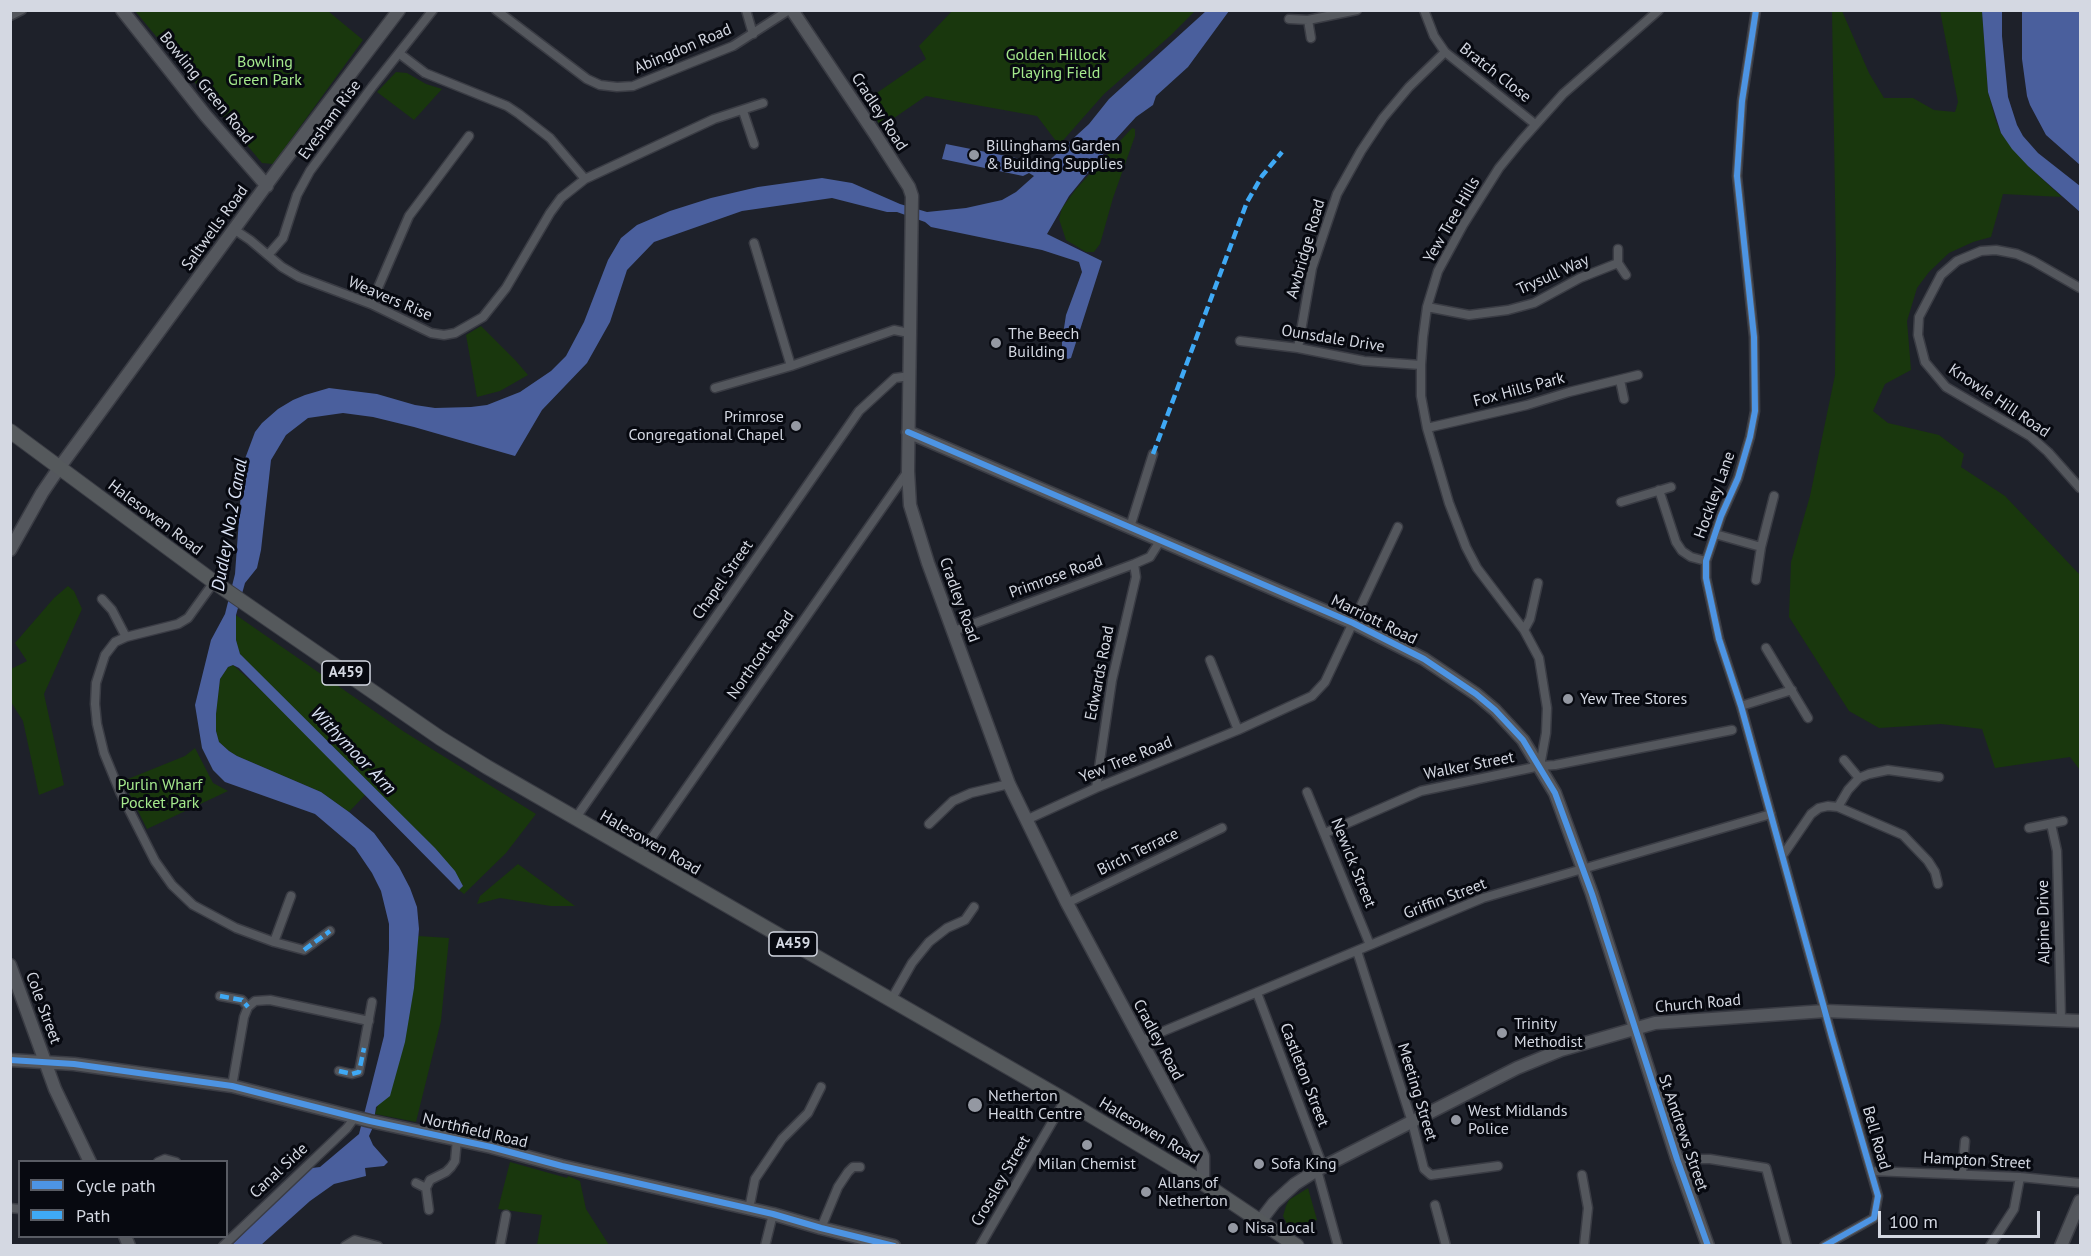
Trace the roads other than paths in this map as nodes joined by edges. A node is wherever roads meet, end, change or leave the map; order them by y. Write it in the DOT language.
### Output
graph roads {
  1 [pos="22,10"];
  2 [pos="122,10"];
  3 [pos="399,10"];
  4 [pos="433,10"];
  5 [pos="496,10"];
  6 [pos="746,10"];
  7 [pos="791,10"];
  8 [pos="1357,10"];
  9 [pos="1424,10"];
  10 [pos="1659,10"];
  11 [pos="1756,10"];
  12 [pos="10,16"];
  13 [pos="1289,20"];
  14 [pos="1308,20"];
  15 [pos="753,34"];
  16 [pos="1311,38"];
  17 [pos="1445,52"];
  18 [pos="400,54"];
  19 [pos="763,104"];
  20 [pos="743,111"];
  21 [pos="1535,124"];
  22 [pos="469,136"];
  23 [pos="754,144"];
  24 [pos="585,179"];
  25 [pos="267,186"];
  26 [pos="235,230"];
  27 [pos="754,243"];
  28 [pos="1618,249"];
  29 [pos="268,255"];
  30 [pos="1618,263"];
  31 [pos="1626,275"];
  32 [pos="2080,288"];
  33 [pos="371,304"];
  34 [pos="1427,307"];
  35 [pos="909,333"];
  36 [pos="1240,341"];
  37 [pos="1298,348"];
  38 [pos="1421,365"];
  39 [pos="791,366"];
  40 [pos="1638,375"];
  41 [pos="910,376"];
  42 [pos="1620,380"];
  43 [pos="715,388"];
  44 [pos="1624,399"];
  45 [pos="1427,428"];
  46 [pos="10,431"];
  47 [pos="909,432"];
  48 [pos="1153,454"];
  49 [pos="59,468"];
  50 [pos="908,471"];
  51 [pos="2080,485"];
  52 [pos="1671,487"];
  53 [pos="1659,490"];
  54 [pos="1774,496"];
  55 [pos="1621,502"];
  56 [pos="1130,527"];
  57 [pos="1398,527"];
  58 [pos="1714,534"];
  59 [pos="1160,541"];
  60 [pos="1761,547"];
  61 [pos="10,550"];
  62 [pos="1706,561"];
  63 [pos="1134,564"];
  64 [pos="1756,580"];
  65 [pos="1538,583"];
  66 [pos="217,585"];
  67 [pos="102,599"];
  68 [pos="1353,622"];
  69 [pos="1524,630"];
  70 [pos="954,631"];
  71 [pos="126,637"];
  72 [pos="1766,648"];
  73 [pos="1210,660"];
  74 [pos="1792,690"];
  75 [pos="1741,706"];
  76 [pos="1808,718"];
  77 [pos="1238,730"];
  78 [pos="1732,730"];
  79 [pos="1844,760"];
  80 [pos="1540,766"];
  81 [pos="1939,777"];
  82 [pos="1859,778"];
  83 [pos="1009,784"];
  84 [pos="1096,788"];
  85 [pos="1307,792"];
  86 [pos="1838,807"];
  87 [pos="1771,814"];
  88 [pos="575,819"];
  89 [pos="1026,820"];
  90 [pos="2063,821"];
  91 [pos="929,824"];
  92 [pos="2051,824"];
  93 [pos="1222,828"];
  94 [pos="2029,828"];
  95 [pos="1325,833"];
  96 [pos="1783,855"];
  97 [pos="639,856"];
  98 [pos="1584,869"];
  99 [pos="1938,884"];
  100 [pos="291,896"];
  101 [pos="1067,903"];
  102 [pos="974,907"];
  103 [pos="330,931"];
  104 [pos="274,942"];
  105 [pos="1370,945"];
  106 [pos="1358,951"];
  107 [pos="10,965"];
  108 [pos="1257,993"];
  109 [pos="220,996"];
  110 [pos="891,1000"];
  111 [pos="372,1002"];
  112 [pos="248,1006"];
  113 [pos="1825,1011"];
  114 [pos="2061,1019"];
  115 [pos="369,1021"];
  116 [pos="2080,1021"];
  117 [pos="1636,1028"];
  118 [pos="1140,1041"];
  119 [pos="10,1060"];
  120 [pos="45,1061"];
  121 [pos="339,1071"];
  122 [pos="232,1086"];
  123 [pos="821,1087"];
  124 [pos="1065,1101"];
  125 [pos="355,1117"];
  126 [pos="1412,1122"];
  127 [pos="457,1139"];
  128 [pos="1965,1141"];
  129 [pos="1677,1159"];
  130 [pos="90,1160"];
  131 [pos="860,1167"];
  132 [pos="1498,1167"];
  133 [pos="1320,1169"];
  134 [pos="1872,1171"];
  135 [pos="1962,1174"];
  136 [pos="1582,1175"];
  137 [pos="2020,1177"];
  138 [pos="416,1183"];
  139 [pos="1203,1183"];
  140 [pos="2080,1183"];
  141 [pos="426,1188"];
  142 [pos="2080,1201"];
  143 [pos="1435,1205"];
  144 [pos="749,1209"];
  145 [pos="429,1210"];
  146 [pos="772,1214"];
  147 [pos="506,1215"];
  148 [pos="1261,1220"];
  149 [pos="821,1228"];
  150 [pos="223,1245"];
  151 [pos="345,1245"];
  152 [pos="378,1245"];
  153 [pos="500,1245"];
  154 [pos="765,1245"];
  155 [pos="894,1245"];
  156 [pos="980,1245"];
  157 [pos="1297,1245"];
  158 [pos="1338,1245"];
  159 [pos="1446,1245"];
  160 [pos="1584,1245"];
  161 [pos="1708,1245"];
  162 [pos="1787,1245"];
  163 [pos="1824,1245"];
  164 [pos="1990,1245"];
  165 [pos="2061,1245"];
  1 -- 12 [label="street"];
  2 -- 25 [label="street, Bowling Green Road"];
  3 -- 25 [label="street, Saltwells Road"];
  4 -- 18 [label="street, Evesham Rise"];
  5 -- 15 [label="street, Abingdon Road"];
  6 -- 15 [label="street"];
  7 -- 15 [label="street, Abingdon Road"];
  7 -- 35 [label="street, Cradley Road"];
  8 -- 14 [label="street"];
  9 -- 17 [label="street, Bratch Close"];
  10 -- 21 [label="street, Yew Tree Hills"];
  11 -- 58 [label="street, Hockley Lane"];
  13 -- 14 [label="street"];
  14 -- 16 [label="street"];
  17 -- 21 [label="street, Bratch Close"];
  17 -- 37 [label="street, Awbridge Road"];
  18 -- 24 [label="street"];
  18 -- 29 [label="street, Evesham Rise"];
  19 -- 20 [label="street, Weavers Rise"];
  20 -- 23 [label="street"];
  20 -- 24 [label="street, Weavers Rise"];
  21 -- 34 [label="street, Yew Tree Hills"];
  22 -- 33 [label="street"];
  24 -- 33 [label="street, Weavers Rise"];
  25 -- 26 [label="street, Saltwells Road"];
  26 -- 29 [label="street, Weavers Rise"];
  26 -- 49 [label="street, Saltwells Road"];
  27 -- 39 [label="street"];
  28 -- 30 [label="street"];
  29 -- 33 [label="street, Weavers Rise"];
  30 -- 31 [label="street"];
  30 -- 34 [label="street, Trysull Way"];
  32 -- 51 [label="street, Knowle Hill Road"];
  34 -- 38 [label="street, Yew Tree Hills"];
  35 -- 39 [label="street"];
  35 -- 41 [label="street, Cradley Road"];
  36 -- 37 [label="street, Ounsdale Drive"];
  37 -- 38 [label="street, Ounsdale Drive"];
  38 -- 45 [label="street, Yew Tree Hills"];
  39 -- 43 [label="street"];
  40 -- 42 [label="street, Fox Hills Park"];
  41 -- 47 [label="street, Cradley Road"];
  41 -- 88 [label="street, Chapel Street"];
  42 -- 44 [label="street"];
  42 -- 45 [label="street, Fox Hills Park"];
  45 -- 69 [label="street, Yew Tree Hills"];
  46 -- 49 [label="main road, Halesowen Road / A459"];
  47 -- 50 [label="street, Cradley Road"];
  47 -- 56 [label="street, Marriott Road"];
  48 -- 56 [label="street"];
  49 -- 61 [label="street"];
  49 -- 66 [label="main road, Halesowen Road / A459"];
  50 -- 70 [label="street, Cradley Road"];
  50 -- 97 [label="street, Northcott Road"];
  52 -- 53 [label="street"];
  53 -- 55 [label="street"];
  53 -- 62 [label="street"];
  54 -- 60 [label="street"];
  56 -- 59 [label="street, Marriott Road"];
  57 -- 68 [label="street, Yew Tree Road"];
  58 -- 60 [label="street, Hockley Lane"];
  58 -- 62 [label="street, Hockley Lane"];
  59 -- 63 [label="street, Primrose Road"];
  59 -- 68 [label="street, Marriott Road"];
  60 -- 64 [label="street"];
  62 -- 75 [label="street, Hockley Lane"];
  63 -- 70 [label="street, Primrose Road"];
  63 -- 84 [label="street, Edwards Road"];
  65 -- 69 [label="street"];
  66 -- 71 [label="street"];
  66 -- 88 [label="main road, Halesowen Road / A459"];
  67 -- 71 [label="street"];
  68 -- 77 [label="street, Yew Tree Road"];
  68 -- 80 [label="street, Marriott Road"];
  69 -- 80 [label="street, Yew Tree Hills"];
  70 -- 83 [label="street, Cradley Road"];
  71 -- 104 [label="street"];
  72 -- 74 [label="street"];
  73 -- 77 [label="street"];
  74 -- 75 [label="street"];
  74 -- 76 [label="street"];
  75 -- 87 [label="street, Hockley Lane"];
  77 -- 84 [label="street, Yew Tree Road"];
  78 -- 80 [label="street, Walker Street"];
  79 -- 82 [label="street"];
  80 -- 95 [label="street, Walker Street"];
  80 -- 98 [label="street, Marriott Road"];
  81 -- 82 [label="street"];
  82 -- 86 [label="street"];
  83 -- 89 [label="street, Cradley Road"];
  83 -- 91 [label="street"];
  84 -- 89 [label="street, Yew Tree Road"];
  85 -- 95 [label="street, Newick Street"];
  86 -- 96 [label="street"];
  86 -- 99 [label="street"];
  87 -- 96 [label="street, Hockley Lane"];
  87 -- 98 [label="street, Griffin Street"];
  88 -- 97 [label="main road, Halesowen Road / A459"];
  89 -- 101 [label="street, Cradley Road"];
  90 -- 92 [label="street"];
  92 -- 94 [label="street"];
  92 -- 114 [label="street, Alpine Drive"];
  93 -- 101 [label="street, Birch Terrace"];
  95 -- 105 [label="street, Newick Street"];
  96 -- 113 [label="street, Hockley Lane"];
  97 -- 110 [label="main road, Halesowen Road / A459"];
  98 -- 105 [label="street, Griffin Street"];
  98 -- 117 [label="street, Marriott Road"];
  100 -- 104 [label="street"];
  101 -- 118 [label="street, Cradley Road"];
  102 -- 110 [label="street"];
  103 -- 104 [label="street"];
  105 -- 106 [label="street, Griffin Street"];
  106 -- 108 [label="street, Griffin Street"];
  106 -- 126 [label="street, Meeting Street"];
  107 -- 120 [label="street, Cole Street"];
  108 -- 118 [label="street, Griffin Street"];
  108 -- 133 [label="street, Castleton Street"];
  109 -- 112 [label="street"];
  110 -- 124 [label="main road, Halesowen Road / A459"];
  111 -- 115 [label="street"];
  112 -- 115 [label="street"];
  112 -- 122 [label="street"];
  113 -- 114 [label="street, Church Road"];
  113 -- 117 [label="street, Church Road"];
  113 -- 134 [label="street, Bell Road"];
  114 -- 116 [label="street, Church Road"];
  115 -- 121 [label="street"];
  117 -- 126 [label="street, Church Road"];
  117 -- 129 [label="street, St Andrews Street"];
  118 -- 139 [label="street, Cradley Road"];
  119 -- 120 [label="street, Northfield Road"];
  120 -- 122 [label="street, Northfield Road"];
  120 -- 130 [label="street, Cole Street"];
  122 -- 125 [label="street, Northfield Road"];
  123 -- 144 [label="street"];
  124 -- 139 [label="main road, Halesowen Road / A459"];
  124 -- 156 [label="street, Crossley Street"];
  125 -- 127 [label="street, Northfield Road"];
  125 -- 150 [label="street, Canal Side"];
  126 -- 132 [label="street, Meeting Street"];
  126 -- 133 [label="street, Church Road"];
  127 -- 141 [label="street"];
  127 -- 144 [label="street, Northfield Road"];
  128 -- 135 [label="street"];
  129 -- 161 [label="street, St Andrews Street"];
  129 -- 162 [label="street"];
  131 -- 149 [label="street"];
  133 -- 148 [label="street, Church Road"];
  133 -- 158 [label="street, Castleton Street"];
  134 -- 135 [label="street, Hampton Street"];
  134 -- 163 [label="street, Bell Road"];
  135 -- 137 [label="street, Hampton Street"];
  136 -- 160 [label="street"];
  137 -- 140 [label="street, Hampton Street"];
  137 -- 164 [label="street"];
  138 -- 141 [label="street"];
  139 -- 148 [label="main road, Halesowen Road / A459"];
  141 -- 145 [label="street"];
  142 -- 165 [label="street"];
  143 -- 159 [label="street"];
  144 -- 146 [label="street, Northfield Road"];
  146 -- 149 [label="street, Northfield Road"];
  146 -- 154 [label="street"];
  147 -- 153 [label="street"];
  148 -- 157 [label="main road, Halesowen Road / A459"];
  149 -- 155 [label="street, Northfield Road"];
  151 -- 152 [label="street"];
}
